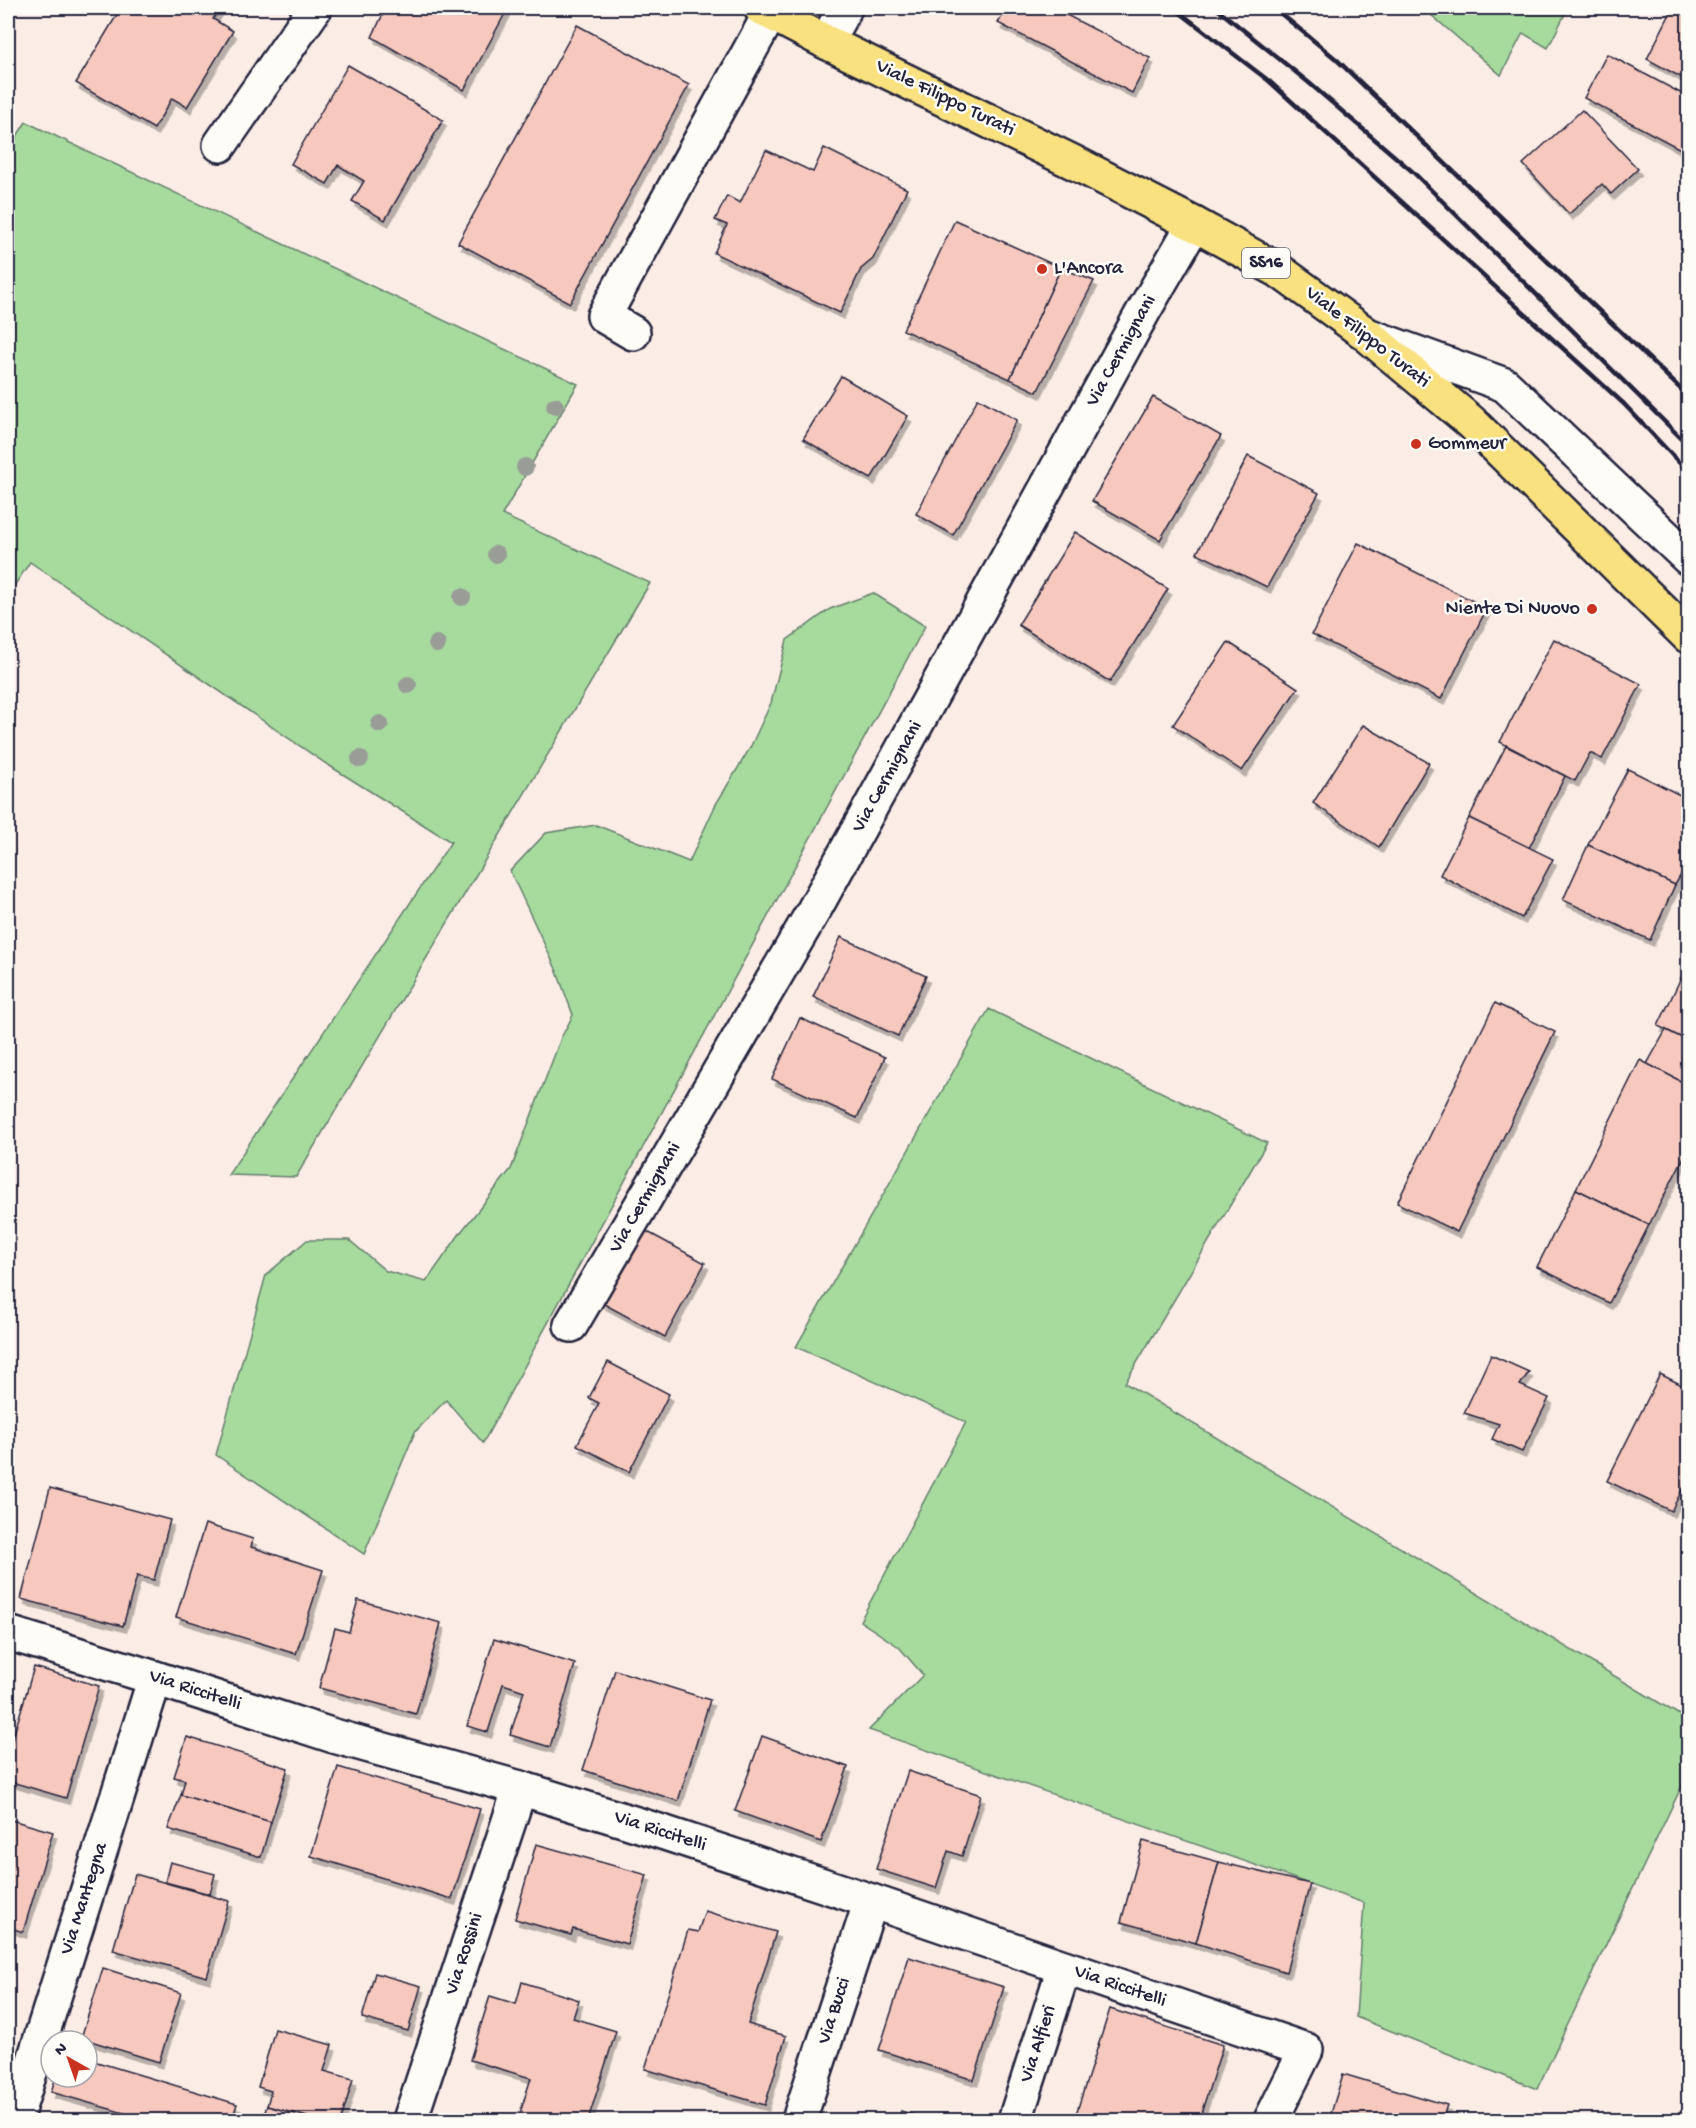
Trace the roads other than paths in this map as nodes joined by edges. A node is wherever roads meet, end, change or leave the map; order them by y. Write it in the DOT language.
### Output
graph roads {
  1 [pos="315,8"];
  2 [pos="845,8"];
  3 [pos="766,10"];
  4 [pos="826,42"];
  5 [pos="220,145"];
  6 [pos="1194,224"];
  7 [pos="633,333"];
  8 [pos="1366,334"];
  9 [pos="1689,558"];
  10 [pos="1689,636"];
  11 [pos="571,1325"];
  12 [pos="8,1633"];
  13 [pos="155,1678"];
  14 [pos="520,1788"];
  15 [pos="871,1900"];
  16 [pos="1064,1968"];
  17 [pos="15,2121"];
  18 [pos="410,2121"];
  19 [pos="799,2121"];
  20 [pos="1015,2121"];
  21 [pos="1271,2121"];
  1 -- 5 [label="street"];
  2 -- 4 [label="street"];
  3 -- 4 [label="main road, Viale Filippo Turati / SS16"];
  3 -- 7 [label="street"];
  4 -- 6 [label="main road, Viale Filippo Turati / SS16"];
  6 -- 8 [label="main road, Viale Filippo Turati / SS16"];
  6 -- 11 [label="street, Via Cermignani"];
  8 -- 9 [label="street"];
  8 -- 10 [label="main road, Viale Filippo Turati / SS16"];
  12 -- 13 [label="street, Via Riccitelli"];
  13 -- 14 [label="street, Via Riccitelli"];
  13 -- 17 [label="street, Via Mantegna"];
  14 -- 15 [label="street, Via Riccitelli"];
  14 -- 18 [label="street, Via Rossini"];
  15 -- 16 [label="street, Via Riccitelli"];
  15 -- 19 [label="street, Via Bucci"];
  16 -- 20 [label="street, Via Alfieri"];
  16 -- 21 [label="street, Via Riccitelli"];
}
